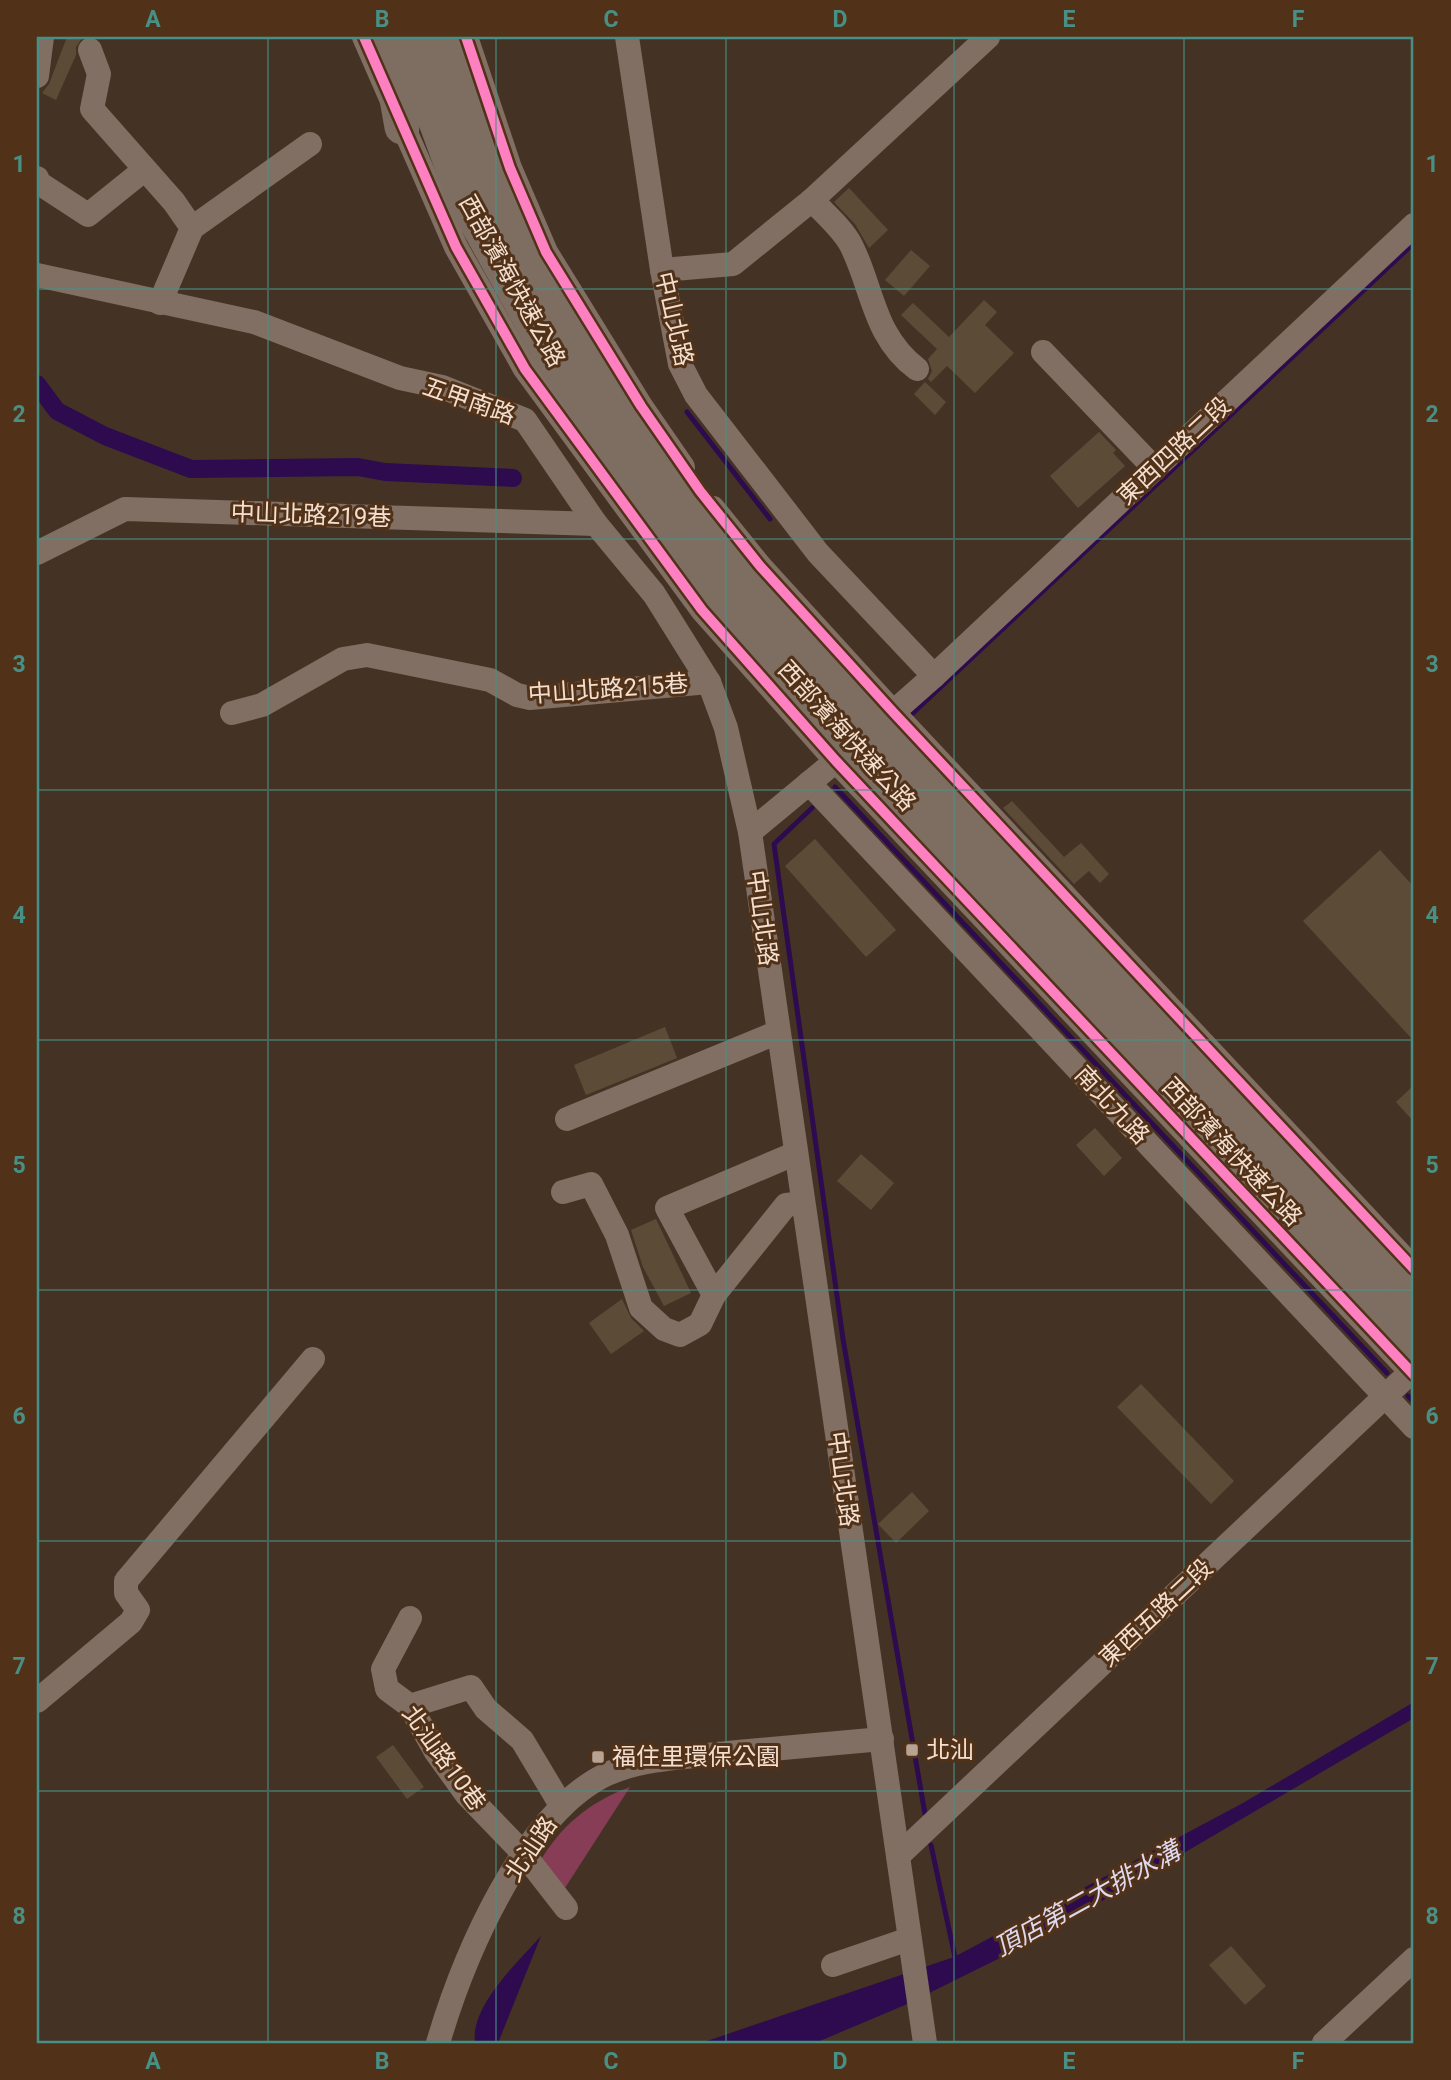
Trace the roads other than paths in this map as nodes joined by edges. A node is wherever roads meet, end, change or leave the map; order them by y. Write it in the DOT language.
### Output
graph roads {
  1 [pos="42,37"];
  2 [pos="364,37"];
  3 [pos="386,37"];
  4 [pos="405,37"];
  5 [pos="437,37"];
  6 [pos="460,37"];
  7 [pos="466,37"];
  8 [pos="627,37"];
  9 [pos="988,37"];
  10 [pos="90,50"];
  11 [pos="37,76"];
  12 [pos="402,127"];
  13 [pos="310,144"];
  14 [pos="510,168"];
  15 [pos="144,170"];
  16 [pos="37,177"];
  17 [pos="812,200"];
  18 [pos="1414,225"];
  19 [pos="192,228"];
  20 [pos="662,270"];
  21 [pos="37,275"];
  22 [pos="160,303"];
  23 [pos="1043,352"];
  24 [pos="916,369"];
  25 [pos="627,443"];
  26 [pos="1155,469"];
  27 [pos="596,524"];
  28 [pos="37,553"];
  29 [pos="934,676"];
  30 [pos="709,682"];
  31 [pos="893,712"];
  32 [pos="232,713"];
  33 [pos="836,761"];
  34 [pos="809,783"];
  35 [pos="750,832"];
  36 [pos="776,1033"];
  37 [pos="567,1119"];
  38 [pos="794,1154"];
  39 [pos="563,1192"];
  40 [pos="803,1202"];
  41 [pos="1414,1269"];
  42 [pos="715,1295"];
  43 [pos="1414,1302"];
  44 [pos="313,1359"];
  45 [pos="1413,1366"];
  46 [pos="1385,1396"];
  47 [pos="1414,1427"];
  48 [pos="410,1618"];
  49 [pos="37,1701"];
  50 [pos="410,1706"];
  51 [pos="882,1739"];
  52 [pos="561,1805"];
  53 [pos="524,1854"];
  54 [pos="898,1856"];
  55 [pos="566,1908"];
  56 [pos="909,1938"];
  57 [pos="1414,1959"];
  58 [pos="833,1965"];
  59 [pos="924,2037"];
  60 [pos="438,2040"];
  61 [pos="1324,2043"];
  1 -- 11 [label="street"];
  2 -- 12 [label="street"];
  3 -- 12 [label="highway"];
  4 -- 25 [label="highway, 西部濱海快速公路"];
  5 -- 25 [label="highway, 西部濱海快速公路"];
  6 -- 14 [label="highway"];
  7 -- 14 [label="street"];
  8 -- 20 [label="street, 中山北路"];
  9 -- 17 [label="street"];
  10 -- 15 [label="street"];
  12 -- 33 [label="street"];
  13 -- 19 [label="street"];
  14 -- 31 [label="street"];
  15 -- 16 [label="street"];
  15 -- 19 [label="street"];
  17 -- 20 [label="street"];
  17 -- 24 [label="street"];
  18 -- 26 [label="street, 東西四路二段"];
  19 -- 22 [label="street"];
  20 -- 29 [label="street, 中山北路"];
  21 -- 22 [label="street, 五甲南路"];
  22 -- 27 [label="street, 五甲南路"];
  23 -- 26 [label="street"];
  25 -- 43 [label="highway, 西部濱海快速公路, bridge"];
  25 -- 45 [label="highway, 西部濱海快速公路, bridge"];
  26 -- 29 [label="street, 東西四路二段"];
  27 -- 28 [label="street, 中山北路219巷"];
  27 -- 30 [label="street, 五甲南路"];
  29 -- 31 [label="street"];
  30 -- 32 [label="street, 中山北路215巷"];
  30 -- 35 [label="street, 五甲南路"];
  31 -- 33 [label="street"];
  31 -- 41 [label="street"];
  33 -- 34 [label="street"];
  33 -- 45 [label="street"];
  34 -- 35 [label="street"];
  34 -- 46 [label="street, 南北九路"];
  35 -- 36 [label="street, 中山北路"];
  36 -- 37 [label="street"];
  36 -- 38 [label="street, 中山北路"];
  38 -- 40 [label="street, 中山北路"];
  38 -- 42 [label="street"];
  39 -- 42 [label="street"];
  40 -- 42 [label="street"];
  40 -- 51 [label="street, 中山北路"];
  44 -- 49 [label="street"];
  45 -- 46 [label="street, 東西五路二段"];
  46 -- 47 [label="street, 南北九路"];
  46 -- 54 [label="street, 東西五路二段"];
  48 -- 50 [label="street, 北汕路10巷"];
  50 -- 52 [label="street"];
  50 -- 53 [label="street, 北汕路10巷"];
  51 -- 52 [label="street, 北汕路"];
  51 -- 54 [label="street, 中山北路"];
  52 -- 53 [label="street, 北汕路"];
  53 -- 55 [label="street, 北汕路10巷"];
  53 -- 60 [label="street, 北汕路"];
  54 -- 56 [label="street, 中山北路"];
  56 -- 58 [label="street"];
  56 -- 59 [label="street, 中山北路"];
  57 -- 61 [label="street"];
}
